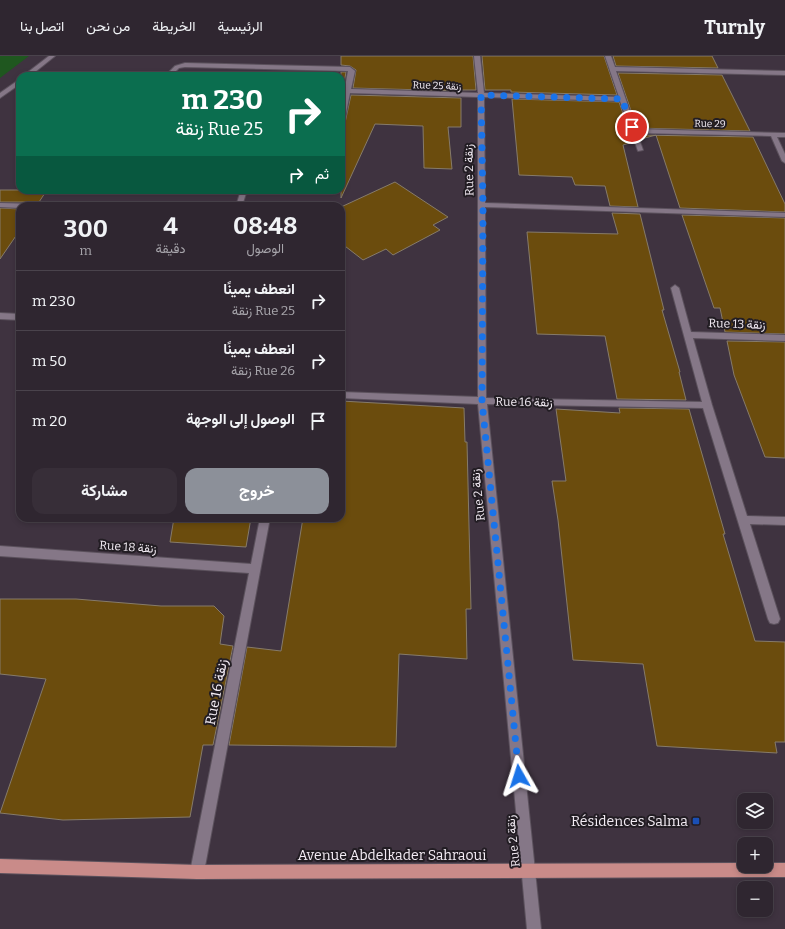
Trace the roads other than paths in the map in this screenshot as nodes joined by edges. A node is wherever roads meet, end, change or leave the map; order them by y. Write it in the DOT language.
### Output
graph roads {
  1 [pos="52,56"];
  2 [pos="477,56"];
  3 [pos="608,56"];
  4 [pos="612,69"];
  5 [pos="31,72"];
  6 [pos="173,72"];
  7 [pos="785,74"];
  8 [pos="16,84"];
  9 [pos="348,91"];
  10 [pos="481,95"];
  11 [pos="0,96"];
  12 [pos="622,99"];
  13 [pos="345,104"];
  14 [pos="634,131"];
  15 [pos="773,135"];
  16 [pos="785,135"];
  17 [pos="640,150"];
  18 [pos="785,160"];
  19 [pos="0,204"];
  20 [pos="16,205"];
  21 [pos="483,205"];
  22 [pos="785,215"];
  23 [pos="675,288"];
  24 [pos="0,316"];
  25 [pos="16,317"];
  26 [pos="689,335"];
  27 [pos="785,338"];
  28 [pos="345,395"];
  29 [pos="482,401"];
  30 [pos="707,405"];
  31 [pos="744,520"];
  32 [pos="785,521"];
  33 [pos="264,522"];
  34 [pos="0,551"];
  35 [pos="255,569"];
  36 [pos="774,619"];
  37 [pos="0,866"];
  38 [pos="529,870"];
  39 [pos="785,870"];
  40 [pos="197,872"];
  41 [pos="534,929"];
  1 -- 5 [label="street"];
  2 -- 10 [label="street, Rue 2 زنقة"];
  3 -- 4 [label="street"];
  4 -- 7 [label="street"];
  4 -- 12 [label="street"];
  6 -- 9 [label="street"];
  8 -- 11 [label="street"];
  9 -- 10 [label="street, Rue 25 زنقة"];
  9 -- 13 [label="street"];
  10 -- 12 [label="street, Rue 25 زنقة"];
  10 -- 21 [label="street, Rue 2 زنقة"];
  12 -- 14 [label="street"];
  14 -- 15 [label="street, Rue 29"];
  14 -- 17 [label="street"];
  15 -- 16 [label="street, Rue 29"];
  15 -- 18 [label="street"];
  19 -- 20 [label="street"];
  21 -- 22 [label="street"];
  21 -- 29 [label="street, Rue 2 زنقة"];
  23 -- 26 [label="street"];
  24 -- 25 [label="street"];
  26 -- 27 [label="street, Rue 13 زنقة"];
  26 -- 30 [label="street"];
  28 -- 29 [label="street, Rue 16 زنقة"];
  29 -- 30 [label="street, Rue 16 زنقة"];
  29 -- 38 [label="street, Rue 2 زنقة"];
  30 -- 31 [label="street"];
  31 -- 32 [label="street"];
  31 -- 36 [label="street"];
  33 -- 35 [label="street, Rue 16 زنقة"];
  34 -- 35 [label="street, Rue 18 زنقة"];
  35 -- 40 [label="street, Rue 16 زنقة"];
  37 -- 40 [label="main road, Avenue Abdelkader Sahraoui"];
  38 -- 39 [label="main road, Avenue Abdelkader Sahraoui"];
  38 -- 40 [label="main road, Avenue Abdelkader Sahraoui"];
  38 -- 41 [label="street, Rue 2 زنقة"];
}
